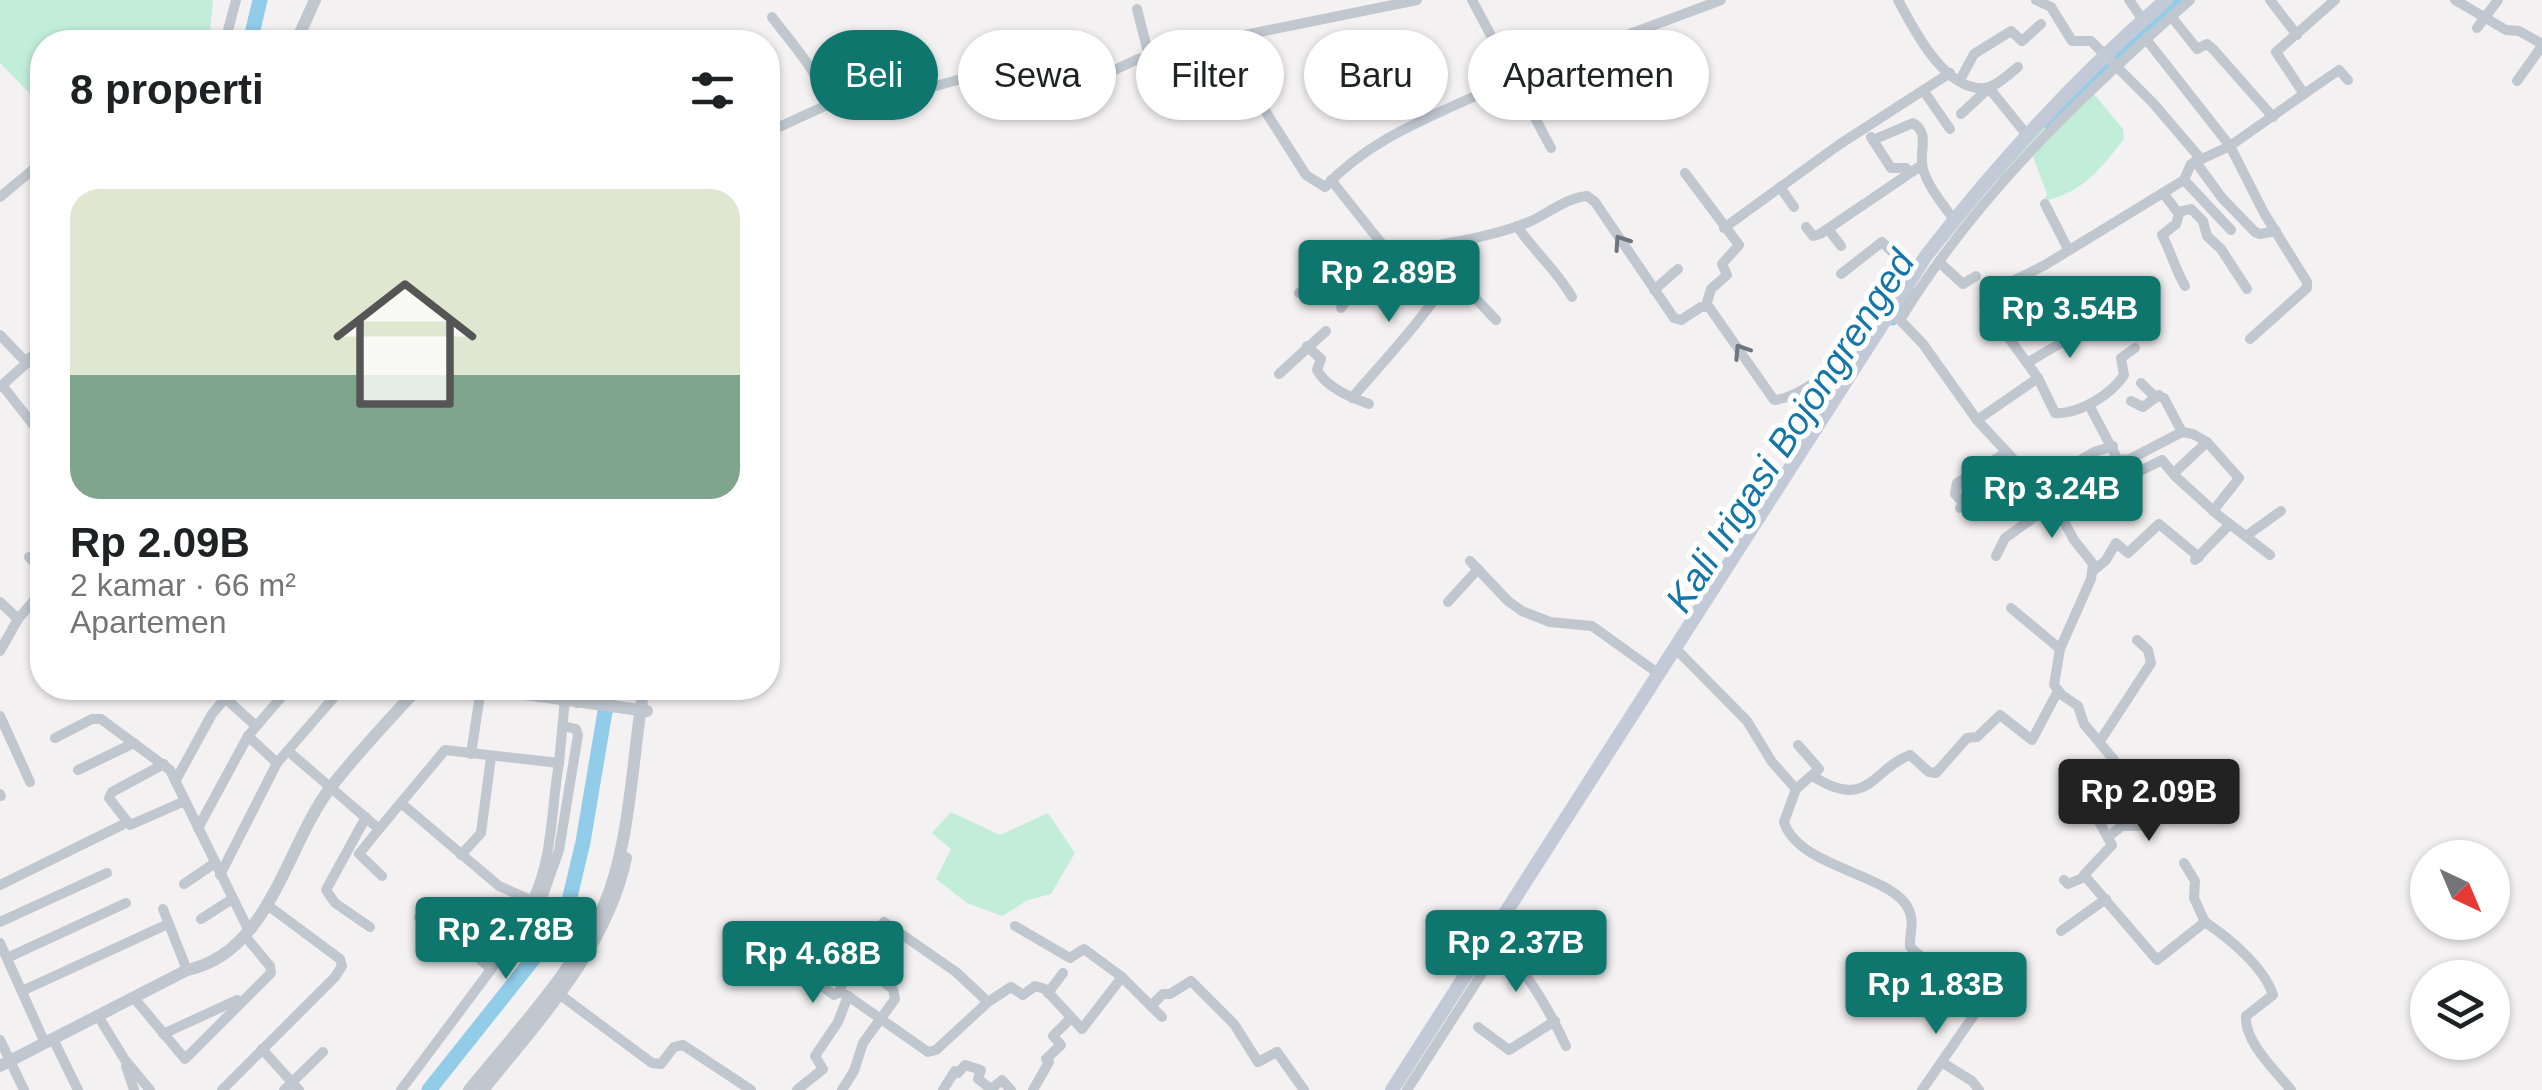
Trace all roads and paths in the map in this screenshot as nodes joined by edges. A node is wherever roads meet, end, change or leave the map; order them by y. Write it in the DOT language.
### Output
graph roads {
  1 [pos="236,0"];
  2 [pos="314,0"];
  3 [pos="1417,0"];
  4 [pos="1472,0"];
  5 [pos="1722,0"];
  6 [pos="1898,0"];
  7 [pos="2036,0"];
  8 [pos="2129,0"];
  9 [pos="2166,0"];
  10 [pos="2190,0"];
  11 [pos="2270,0"];
  12 [pos="2335,0"];
  13 [pos="2455,0"];
  14 [pos="2494,1"];
  15 [pos="1137,9"];
  16 [pos="772,16"];
  17 [pos="2171,16"];
  18 [pos="2486,16"];
  19 [pos="2041,24"];
  20 [pos="2477,28"];
  21 [pos="229,30"];
  22 [pos="302,30"];
  23 [pos="1142,30"];
  24 [pos="1269,30"];
  25 [pos="1488,30"];
  26 [pos="1642,30"];
  27 [pos="2144,30"];
  28 [pos="2297,35"];
  29 [pos="2542,45"];
  30 [pos="1136,61"];
  31 [pos="2110,61"];
  32 [pos="2018,66"];
  33 [pos="810,70"];
  34 [pos="1950,73"];
  35 [pos="1960,80"];
  36 [pos="2348,80"];
  37 [pos="2517,81"];
  38 [pos="938,85"];
  39 [pos="1990,88"];
  40 [pos="1923,90"];
  41 [pos="2304,94"];
  42 [pos="1468,100"];
  43 [pos="810,113"];
  44 [pos="1961,114"];
  45 [pos="2273,117"];
  46 [pos="1271,120"];
  47 [pos="1536,120"];
  48 [pos="780,127"];
  49 [pos="1865,128"];
  50 [pos="1950,129"];
  51 [pos="2027,135"];
  52 [pos="1873,140"];
  53 [pos="2230,146"];
  54 [pos="1551,148"];
  55 [pos="2197,160"];
  56 [pos="1922,164"];
  57 [pos="30,172"];
  58 [pos="1910,172"];
  59 [pos="1686,173"];
  60 [pos="1996,179"];
  61 [pos="1331,180"];
  62 [pos="2184,180"];
  63 [pos="1780,188"];
  64 [pos="2163,193"];
  65 [pos="0,197"];
  66 [pos="2045,204"];
  67 [pos="1794,207"];
  68 [pos="1970,212"];
  69 [pos="2178,212"];
  70 [pos="1954,220"];
  71 [pos="1518,226"];
  72 [pos="1806,226"];
  73 [pos="1724,228"];
  74 [pos="1828,229"];
  75 [pos="2231,230"];
  76 [pos="2276,231"];
  77 [pos="1841,246"];
  78 [pos="1440,247"];
  79 [pos="2068,249"];
  80 [pos="1387,252"];
  81 [pos="1933,261"];
  82 [pos="1678,269"];
  83 [pos="1345,272"];
  84 [pos="1452,273"];
  85 [pos="1842,274"];
  86 [pos="1914,274"];
  87 [pos="1976,276"];
  88 [pos="2185,286"];
  89 [pos="2246,288"];
  90 [pos="1654,290"];
  91 [pos="1299,293"];
  92 [pos="1572,297"];
  93 [pos="1706,306"];
  94 [pos="1341,308"];
  95 [pos="1894,316"];
  96 [pos="1496,320"];
  97 [pos="2093,324"];
  98 [pos="1326,331"];
  99 [pos="0,335"];
  100 [pos="2250,339"];
  101 [pos="1307,346"];
  102 [pos="2135,348"];
  103 [pos="28,361"];
  104 [pos="2027,362"];
  105 [pos="1852,367"];
  106 [pos="1279,374"];
  107 [pos="2038,378"];
  108 [pos="2141,383"];
  109 [pos="1,386"];
  110 [pos="2159,396"];
  111 [pos="1352,398"];
  112 [pos="2131,401"];
  113 [pos="1369,404"];
  114 [pos="2089,405"];
  115 [pos="1978,420"];
  116 [pos="30,421"];
  117 [pos="2182,432"];
  118 [pos="2207,442"];
  119 [pos="2113,446"];
  120 [pos="2007,452"];
  121 [pos="2130,459"];
  122 [pos="2175,476"];
  123 [pos="2038,486"];
  124 [pos="2054,503"];
  125 [pos="1960,508"];
  126 [pos="2214,511"];
  127 [pos="2281,511"];
  128 [pos="2230,524"];
  129 [pos="2246,536"];
  130 [pos="2270,555"];
  131 [pos="1996,556"];
  132 [pos="2093,571"];
  133 [pos="0,602"];
  134 [pos="1448,602"];
  135 [pos="30,605"];
  136 [pos="2011,608"];
  137 [pos="18,619"];
  138 [pos="2136,640"];
  139 [pos="2060,650"];
  140 [pos="0,651"];
  141 [pos="1680,652"];
  142 [pos="1658,674"];
  143 [pos="2058,691"];
  144 [pos="223,700"];
  145 [pos="227,700"];
  146 [pos="279,700"];
  147 [pos="332,700"];
  148 [pos="408,700"];
  149 [pos="479,700"];
  150 [pos="564,700"];
  151 [pos="643,700"];
  152 [pos="571,701"];
  153 [pos="638,710"];
  154 [pos="0,716"];
  155 [pos="563,726"];
  156 [pos="252,731"];
  157 [pos="55,738"];
  158 [pos="2100,741"];
  159 [pos="134,743"];
  160 [pos="1798,745"];
  161 [pos="288,751"];
  162 [pos="471,754"];
  163 [pos="491,757"];
  164 [pos="278,763"];
  165 [pos="558,763"];
  166 [pos="164,764"];
  167 [pos="78,770"];
  168 [pos="1814,777"];
  169 [pos="176,780"];
  170 [pos="30,782"];
  171 [pos="331,788"];
  172 [pos="1796,789"];
  173 [pos="185,801"];
  174 [pos="401,803"];
  175 [pos="2167,815"];
  176 [pos="366,817"];
  177 [pos="122,825"];
  178 [pos="198,828"];
  179 [pos="379,829"];
  180 [pos="2110,836"];
  181 [pos="461,855"];
  182 [pos="214,863"];
  183 [pos="2184,863"];
  184 [pos="107,873"];
  185 [pos="220,875"];
  186 [pos="382,876"];
  187 [pos="2085,877"];
  188 [pos="2064,880"];
  189 [pos="184,884"];
  190 [pos="0,885"];
  191 [pos="2106,898"];
  192 [pos="232,899"];
  193 [pos="536,902"];
  194 [pos="126,903"];
  195 [pos="266,904"];
  196 [pos="163,910"];
  197 [pos="419,916"];
  198 [pos="201,919"];
  199 [pos="0,922"];
  200 [pos="2205,922"];
  201 [pos="168,924"];
  202 [pos="370,926"];
  203 [pos="1015,926"];
  204 [pos="2061,931"];
  205 [pos="246,932"];
  206 [pos="0,943"];
  207 [pos="1497,943"];
  208 [pos="7,958"];
  209 [pos="854,961"];
  210 [pos="491,969"];
  211 [pos="187,970"];
  212 [pos="802,971"];
  213 [pos="1064,973"];
  214 [pos="1122,977"];
  215 [pos="22,991"];
  216 [pos="555,991"];
  217 [pos="1048,993"];
  218 [pos="843,995"];
  219 [pos="134,998"];
  220 [pos="243,998"];
  221 [pos="988,1002"];
  222 [pos="1151,1006"];
  223 [pos="98,1016"];
  224 [pos="1162,1016"];
  225 [pos="1070,1019"];
  226 [pos="880,1020"];
  227 [pos="1554,1021"];
  228 [pos="1478,1027"];
  229 [pos="163,1034"];
  230 [pos="0,1040"];
  231 [pos="49,1041"];
  232 [pos="1566,1046"];
  233 [pos="262,1049"];
  234 [pos="322,1052"];
  235 [pos="125,1060"];
  236 [pos="4,1062"];
  237 [pos="1943,1063"];
  238 [pos="1415,1066"];
  239 [pos="292,1088"];
  240 [pos="20,1090"];
  241 [pos="78,1090"];
  242 [pos="134,1090"];
  243 [pos="150,1090"];
  244 [pos="222,1090"];
  245 [pos="400,1090"];
  246 [pos="469,1090"];
  247 [pos="483,1090"];
  248 [pos="751,1090"];
  249 [pos="797,1090"];
  250 [pos="842,1090"];
  251 [pos="943,1090"];
  252 [pos="1011,1090"];
  253 [pos="1033,1090"];
  254 [pos="1304,1090"];
  255 [pos="1392,1090"];
  256 [pos="1407,1090"];
  257 [pos="1922,1090"];
  258 [pos="1979,1090"];
  259 [pos="2291,1090"];
  1 -- 21 [label="street"];
  2 -- 22 [label="street"];
  3 -- 24 [label="street"];
  4 -- 25 [label="street"];
  5 -- 26 [label="street"];
  6 -- 34 [label="street"];
  7 -- 31 [label="street"];
  8 -- 27 [label="street"];
  9 -- 27 [label="main road"];
  10 -- 17 [label="street"];
  11 -- 28 [label="street"];
  12 -- 28 [label="street"];
  13 -- 18 [label="street"];
  14 -- 18 [label="street"];
  15 -- 23 [label="street"];
  16 -- 33 [label="street"];
  17 -- 27 [label="street"];
  17 -- 45 [label="street"];
  18 -- 20 [label="street"];
  18 -- 29 [label="street"];
  19 -- 35 [label="street"];
  27 -- 31 [label="main road"];
  27 -- 53 [label="street"];
  28 -- 41 [label="street"];
  29 -- 37 [label="street"];
  30 -- 38 [label="street"];
  31 -- 51 [label="main road"];
  31 -- 55 [label="street"];
  31 -- 60 [label="street"];
  32 -- 39 [label="street"];
  34 -- 35 [label="street"];
  34 -- 40 [label="street"];
  35 -- 39 [label="street"];
  36 -- 41 [label="street"];
  39 -- 44 [label="street"];
  39 -- 51 [label="street"];
  40 -- 49 [label="street"];
  40 -- 50 [label="street"];
  41 -- 45 [label="street"];
  42 -- 61 [label="street"];
  43 -- 48 [label="street"];
  45 -- 53 [label="street"];
  46 -- 61 [label="street"];
  47 -- 54 [label="street"];
  49 -- 52 [label="street"];
  49 -- 63 [label="street"];
  51 -- 60 [label="main road"];
  52 -- 56 [label="street"];
  52 -- 58 [label="street"];
  53 -- 55 [label="street"];
  53 -- 76 [label="street"];
  55 -- 62 [label="street"];
  55 -- 76 [label="street"];
  56 -- 58 [label="street"];
  56 -- 70 [label="street"];
  57 -- 65 [label="street"];
  58 -- 74 [label="street"];
  59 -- 73 [label="street"];
  60 -- 68 [label="main road"];
  61 -- 80 [label="street"];
  62 -- 64 [label="street"];
  62 -- 75 [label="street"];
  63 -- 67 [label="street"];
  63 -- 73 [label="street"];
  64 -- 69 [label="street"];
  64 -- 79 [label="street"];
  66 -- 79 [label="street"];
  68 -- 70 [label="main road"];
  68 -- 81 [label="street"];
  69 -- 88 [label="street"];
  69 -- 89 [label="street"];
  70 -- 81 [label="main road"];
  71 -- 78 [label="street"];
  90 -- 71 [label="street, one-way"];
  71 -- 92 [label="street"];
  72 -- 74 [label="street"];
  73 -- 93 [label="street"];
  74 -- 77 [label="street"];
  76 -- 100 [label="street"];
  78 -- 80 [label="street"];
  78 -- 84 [label="street"];
  79 -- 104 [label="street"];
  80 -- 83 [label="street"];
  81 -- 86 [label="main road"];
  81 -- 87 [label="street"];
  81 -- 95 [label="street"];
  82 -- 90 [label="street"];
  83 -- 91 [label="street"];
  83 -- 94 [label="street"];
  84 -- 96 [label="street"];
  84 -- 111 [label="street"];
  85 -- 86 [label="street"];
  86 -- 95 [label="main road"];
  90 -- 93 [label="street"];
  105 -- 93 [label="street, one-way"];
  95 -- 105 [label="main road"];
  95 -- 115 [label="street"];
  97 -- 104 [label="street"];
  98 -- 101 [label="street"];
  99 -- 103 [label="street"];
  101 -- 106 [label="street"];
  101 -- 111 [label="street"];
  102 -- 114 [label="street"];
  103 -- 109 [label="street"];
  104 -- 107 [label="street"];
  105 -- 141 [label="main road"];
  107 -- 114 [label="street"];
  107 -- 115 [label="street"];
  108 -- 110 [label="street"];
  109 -- 116 [label="street"];
  110 -- 112 [label="street"];
  110 -- 117 [label="street"];
  111 -- 113 [label="street"];
  114 -- 119 [label="street"];
  115 -- 120 [label="street"];
  117 -- 118 [label="street"];
  117 -- 121 [label="street"];
  118 -- 122 [label="street"];
  118 -- 126 [label="street"];
  119 -- 121 [label="street"];
  119 -- 123 [label="street"];
  120 -- 123 [label="street"];
  120 -- 125 [label="street"];
  121 -- 122 [label="street"];
  122 -- 126 [label="street"];
  123 -- 124 [label="street"];
  124 -- 131 [label="street"];
  124 -- 132 [label="street"];
  126 -- 128 [label="street"];
  127 -- 129 [label="street"];
  128 -- 129 [label="street"];
  128 -- 132 [label="street"];
  129 -- 130 [label="street"];
  132 -- 139 [label="street"];
  133 -- 137 [label="street"];
  134 -- 142 [label="street"];
  135 -- 137 [label="street"];
  136 -- 139 [label="street"];
  137 -- 140 [label="street"];
  138 -- 158 [label="street"];
  139 -- 143 [label="street"];
  141 -- 142 [label="main road"];
  141 -- 172 [label="street"];
  142 -- 207 [label="main road"];
  143 -- 158 [label="street"];
  143 -- 168 [label="street"];
  144 -- 169 [label="street"];
  145 -- 156 [label="street"];
  146 -- 156 [label="street"];
  147 -- 161 [label="street"];
  148 -- 171 [label="street"];
  149 -- 162 [label="street"];
  150 -- 152 [label="street"];
  151 -- 153 [label="street"];
  152 -- 153 [label="street"];
  152 -- 155 [label="street"];
  153 -- 216 [label="street"];
  154 -- 170 [label="street"];
  155 -- 165 [label="street"];
  155 -- 193 [label="street"];
  156 -- 164 [label="street"];
  156 -- 178 [label="street"];
  157 -- 159 [label="street"];
  158 -- 180 [label="street"];
  159 -- 166 [label="street"];
  159 -- 167 [label="street"];
  160 -- 168 [label="street"];
  161 -- 164 [label="street"];
  161 -- 171 [label="street"];
  162 -- 163 [label="street"];
  162 -- 174 [label="street"];
  163 -- 165 [label="street"];
  163 -- 181 [label="street"];
  164 -- 185 [label="street"];
  165 -- 193 [label="street"];
  166 -- 169 [label="street"];
  166 -- 173 [label="street"];
  168 -- 172 [label="street"];
  169 -- 173 [label="street"];
  171 -- 176 [label="street"];
  171 -- 195 [label="street"];
  172 -- 237 [label="street"];
  173 -- 178 [label="street"];
  174 -- 179 [label="street"];
  174 -- 181 [label="street"];
  175 -- 180 [label="street"];
  176 -- 179 [label="street"];
  176 -- 202 [label="street"];
  177 -- 190 [label="street"];
  178 -- 182 [label="street"];
  179 -- 186 [label="street"];
  180 -- 187 [label="street"];
  181 -- 193 [label="street"];
  182 -- 185 [label="street"];
  182 -- 189 [label="street"];
  183 -- 200 [label="street"];
  184 -- 199 [label="street"];
  185 -- 192 [label="street"];
  187 -- 188 [label="street"];
  187 -- 191 [label="street"];
  191 -- 200 [label="street"];
  191 -- 204 [label="street"];
  192 -- 198 [label="street"];
  192 -- 205 [label="street"];
  193 -- 210 [label="street"];
  194 -- 208 [label="street"];
  195 -- 205 [label="street"];
  195 -- 233 [label="street"];
  196 -- 201 [label="street"];
  197 -- 210 [label="street"];
  200 -- 259 [label="street"];
  201 -- 211 [label="street"];
  201 -- 215 [label="street"];
  203 -- 214 [label="street"];
  205 -- 211 [label="street"];
  205 -- 220 [label="street"];
  206 -- 208 [label="street"];
  207 -- 227 [label="street"];
  207 -- 238 [label="main road"];
  208 -- 215 [label="street"];
  209 -- 218 [label="street"];
  209 -- 221 [label="street"];
  209 -- 226 [label="street"];
  210 -- 245 [label="street"];
  211 -- 219 [label="street"];
  212 -- 218 [label="street"];
  213 -- 217 [label="street"];
  214 -- 222 [label="street"];
  214 -- 225 [label="street"];
  215 -- 231 [label="street"];
  216 -- 246 [label="street"];
  216 -- 247 [label="street"];
  216 -- 248 [label="street"];
  217 -- 221 [label="street"];
  217 -- 225 [label="street"];
  218 -- 226 [label="street"];
  218 -- 249 [label="street"];
  219 -- 223 [label="street"];
  219 -- 229 [label="street"];
  220 -- 229 [label="street"];
  220 -- 229 [label="street"];
  221 -- 226 [label="street"];
  222 -- 224 [label="street"];
  222 -- 254 [label="street"];
  223 -- 231 [label="street"];
  223 -- 235 [label="street"];
  225 -- 253 [label="street"];
  226 -- 250 [label="street"];
  227 -- 228 [label="street"];
  227 -- 232 [label="street"];
  230 -- 236 [label="street"];
  231 -- 236 [label="street"];
  231 -- 241 [label="street"];
  233 -- 239 [label="street"];
  233 -- 244 [label="street"];
  234 -- 239 [label="street"];
  235 -- 242 [label="street"];
  235 -- 243 [label="street"];
  236 -- 240 [label="street"];
  237 -- 257 [label="street"];
  237 -- 258 [label="street"];
  238 -- 255 [label="main road"];
  238 -- 256 [label="street"];
  251 -- 252 [label="street"];
}
